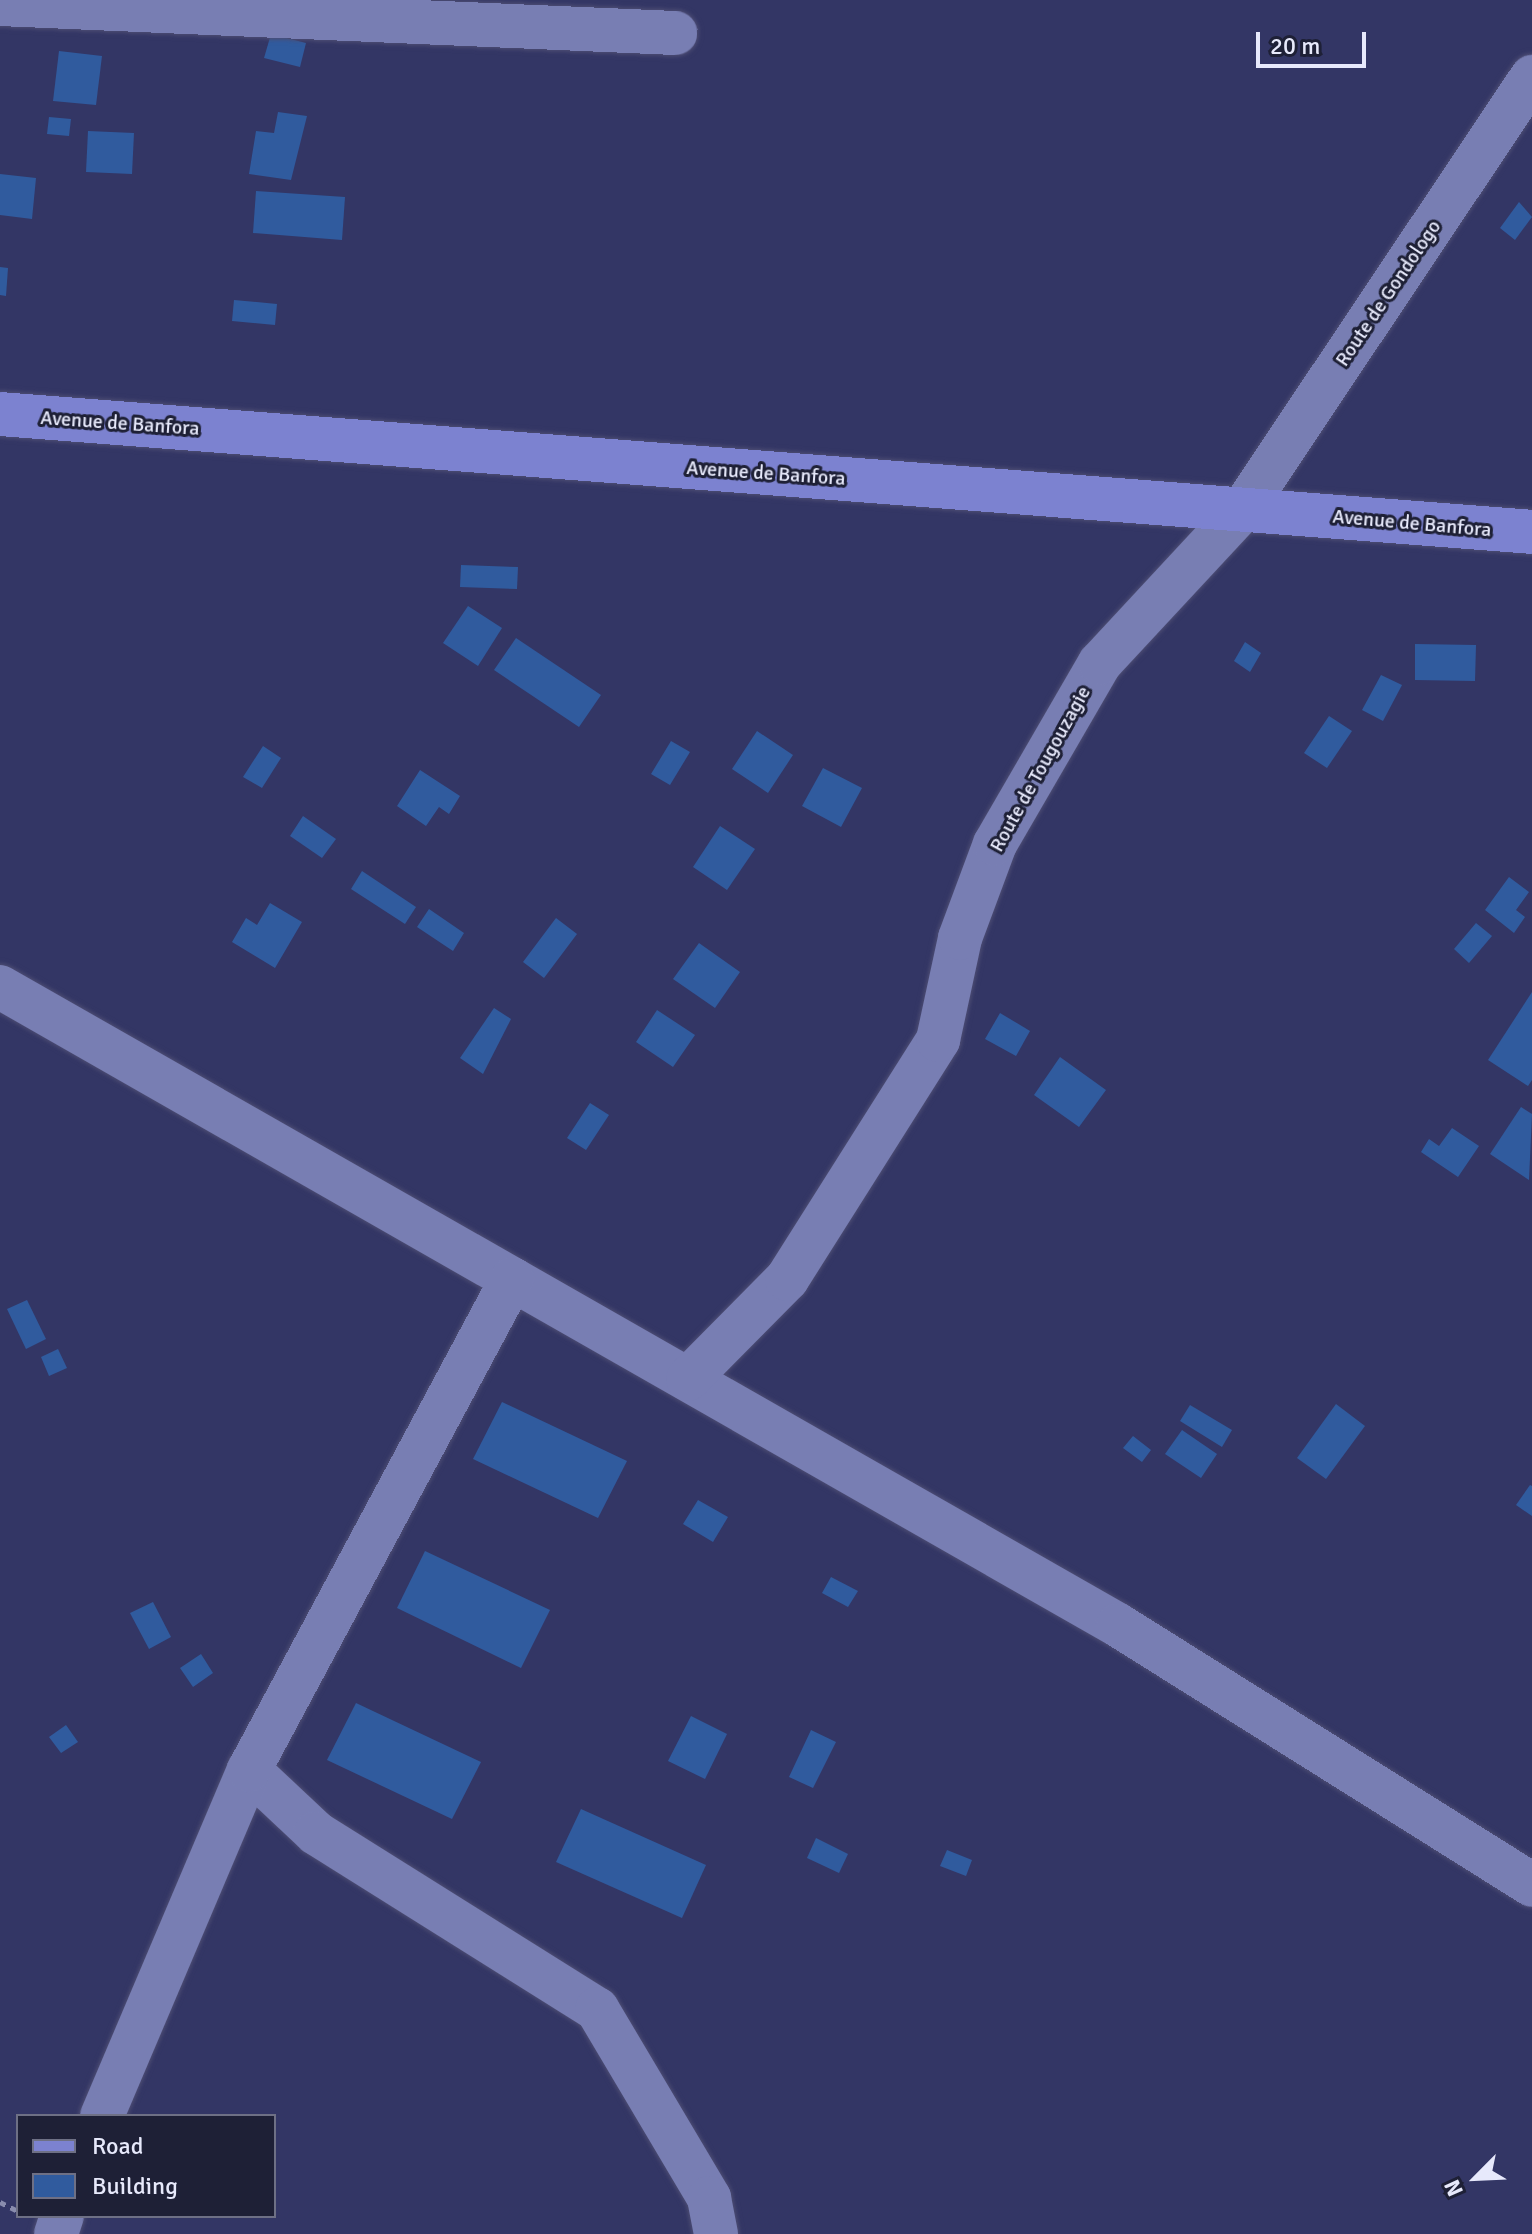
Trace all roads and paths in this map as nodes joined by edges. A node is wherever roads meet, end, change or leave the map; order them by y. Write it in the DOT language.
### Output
graph roads {
  1 [pos="0,4"];
  2 [pos="317,9"];
  3 [pos="675,33"];
  4 [pos="1532,77"];
  5 [pos="0,414"];
  6 [pos="1243,509"];
  7 [pos="1532,532"];
  8 [pos="0,987"];
  9 [pos="512,1279"];
  10 [pos="688,1379"];
  11 [pos="249,1770"];
  12 [pos="1532,1885"];
  13 [pos="103,2114"];
  14 [pos="716,2234"];
  1 -- 2 [label="street"];
  2 -- 3 [label="street"];
  4 -- 6 [label="street, Route de Gondologo"];
  5 -- 6 [label="main road, Avenue de Banfora"];
  6 -- 7 [label="main road, Avenue de Banfora"];
  6 -- 10 [label="street, Route de Tougouzagie"];
  8 -- 9 [label="street"];
  9 -- 10 [label="street"];
  9 -- 11 [label="street"];
  10 -- 12 [label="street"];
  11 -- 13 [label="street"];
  11 -- 14 [label="street"];
}
